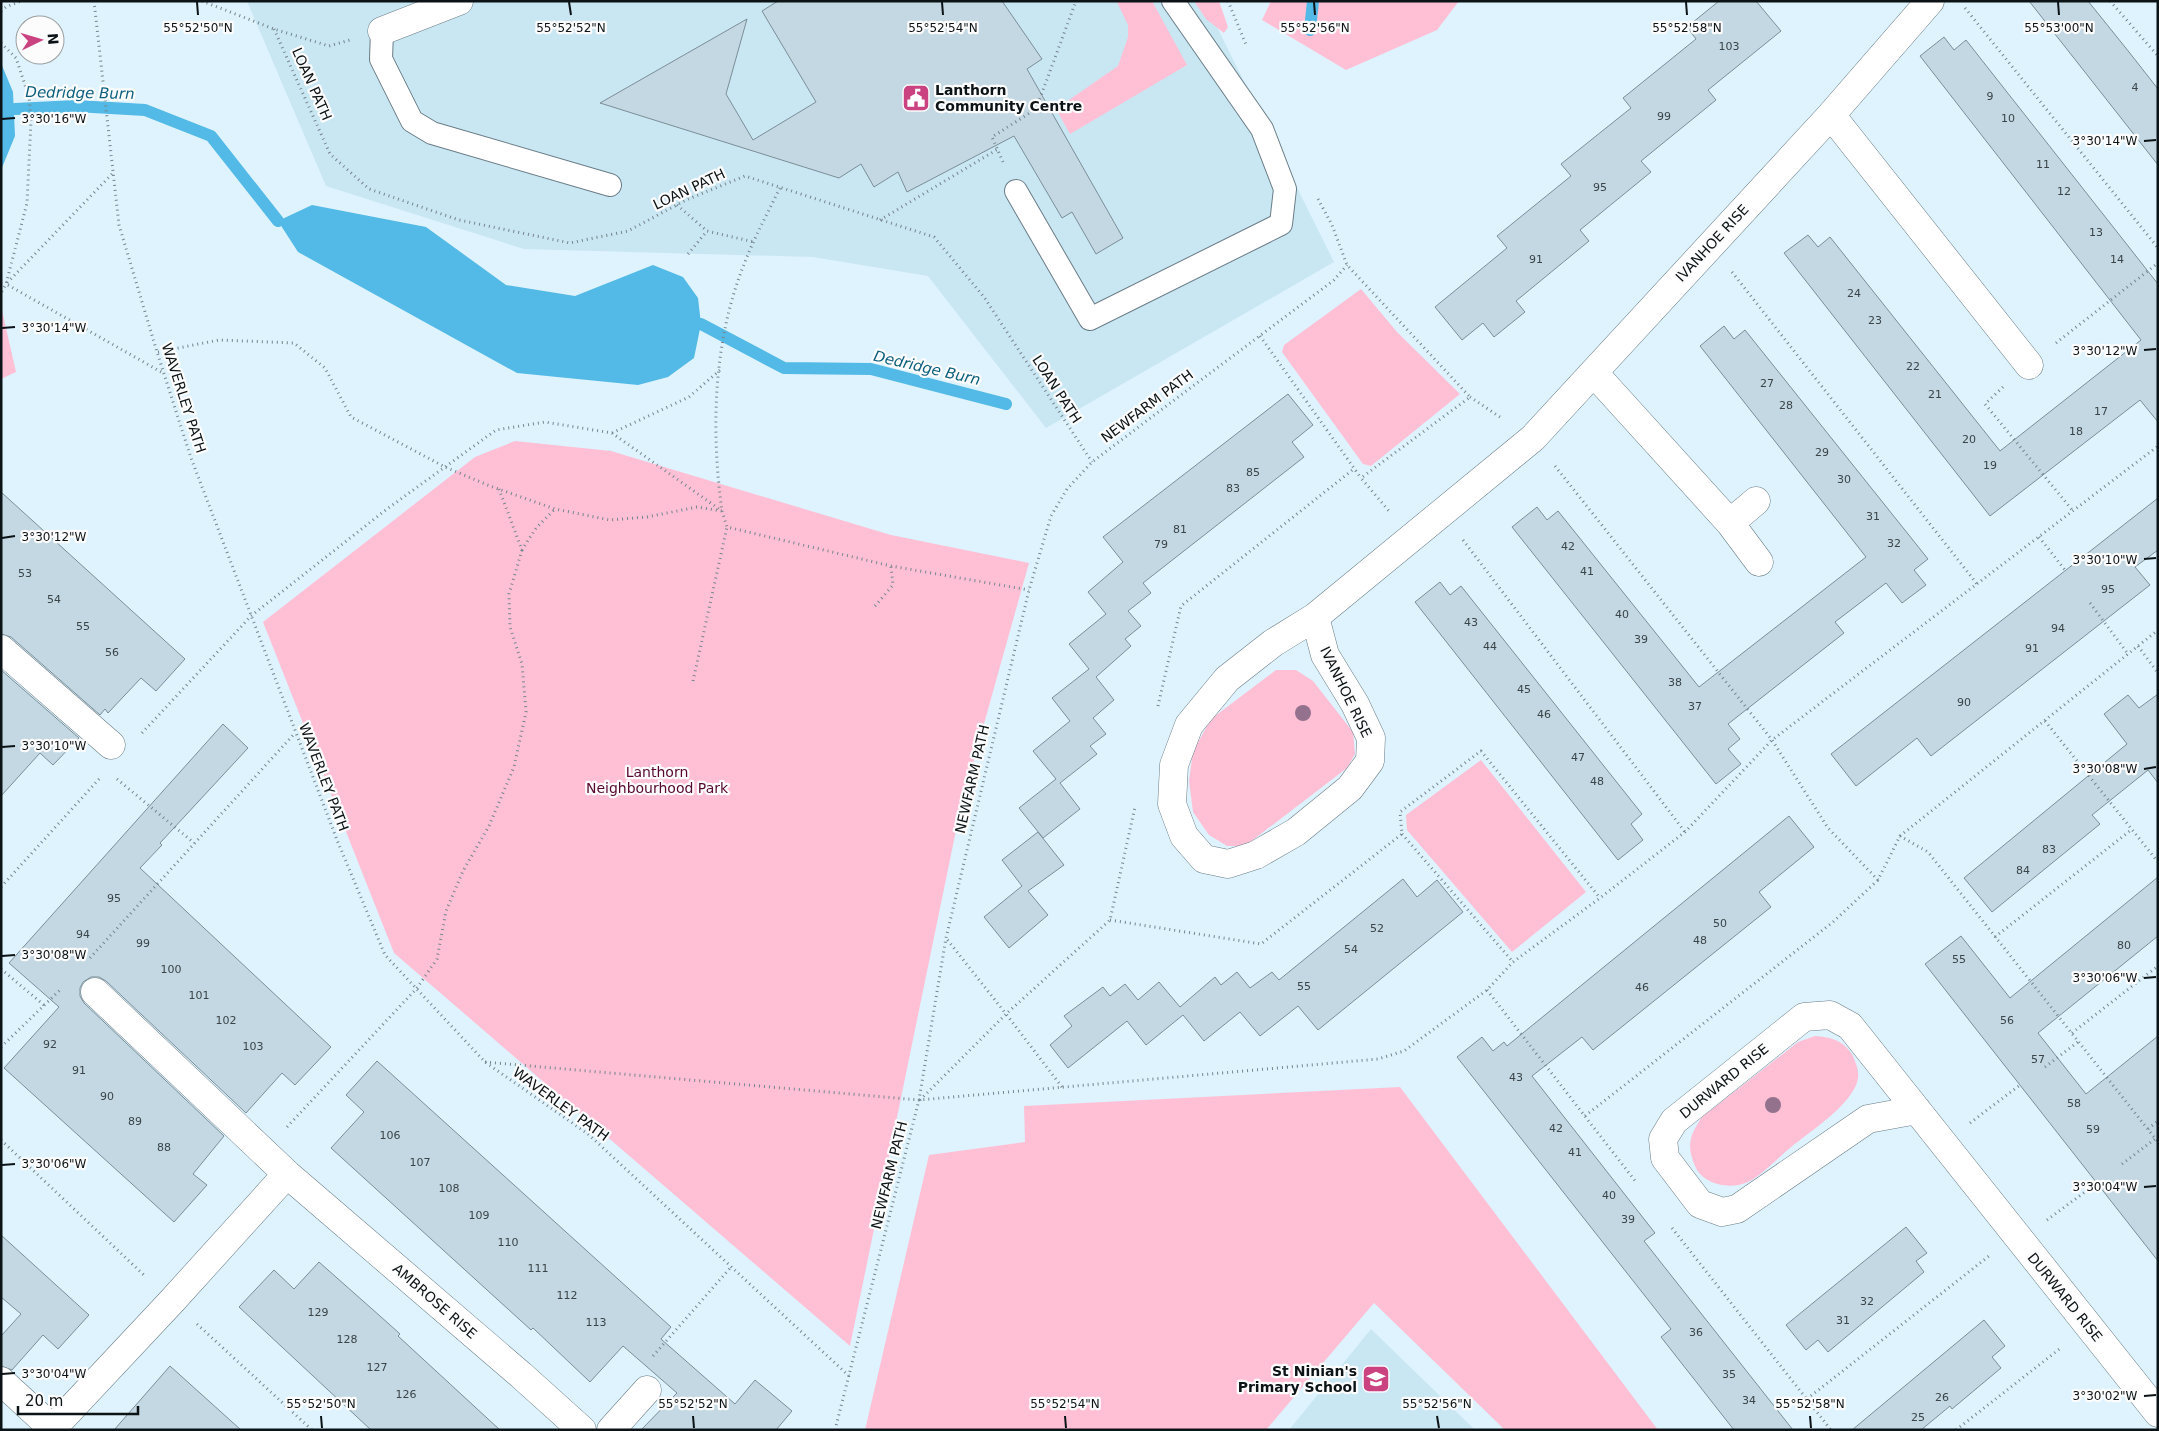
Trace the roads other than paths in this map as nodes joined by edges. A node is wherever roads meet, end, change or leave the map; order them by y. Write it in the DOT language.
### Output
graph roads {
  1 [pos="459,1"];
  2 [pos="1173,1"];
  3 [pos="1930,1"];
  4 [pos="382,31"];
  5 [pos="1831,115"];
  6 [pos="610,185"];
  7 [pos="1016,191"];
  8 [pos="2028,365"];
  9 [pos="1594,373"];
  10 [pos="1756,501"];
  11 [pos="1730,522"];
  12 [pos="1759,562"];
  13 [pos="1315,617"];
  14 [pos="1,649"];
  15 [pos="124,742"];
  16 [pos="95,992"];
  17 [pos="1917,1110"];
  18 [pos="287,1174"];
  19 [pos="1,1381"];
  20 [pos="647,1390"];
  21 [pos="2158,1413"];
  22 [pos="51,1429"];
  23 [pos="582,1430"];
  24 [pos="611,1430"];
  1 -- 4 [label="street"];
  2 -- 7 [label="lane"];
  3 -- 5 [label="street, IVANHOE RISE"];
  4 -- 6 [label="lane"];
  5 -- 8 [label="street"];
  5 -- 9 [label="street, IVANHOE RISE"];
  9 -- 11 [label="street"];
  9 -- 13 [label="street, IVANHOE RISE"];
  10 -- 11 [label="street"];
  11 -- 12 [label="street"];
  13 -- 13 [label="street, IVANHOE RISE"];
  14 -- 15 [label="street"];
  16 -- 18 [label="street, AMBROSE RISE"];
  17 -- 17 [label="street, DURWARD RISE"];
  17 -- 21 [label="street, DURWARD RISE"];
  18 -- 22 [label="street"];
  18 -- 23 [label="street, AMBROSE RISE"];
  19 -- 22 [label="street"];
  20 -- 24 [label="street"];
}
